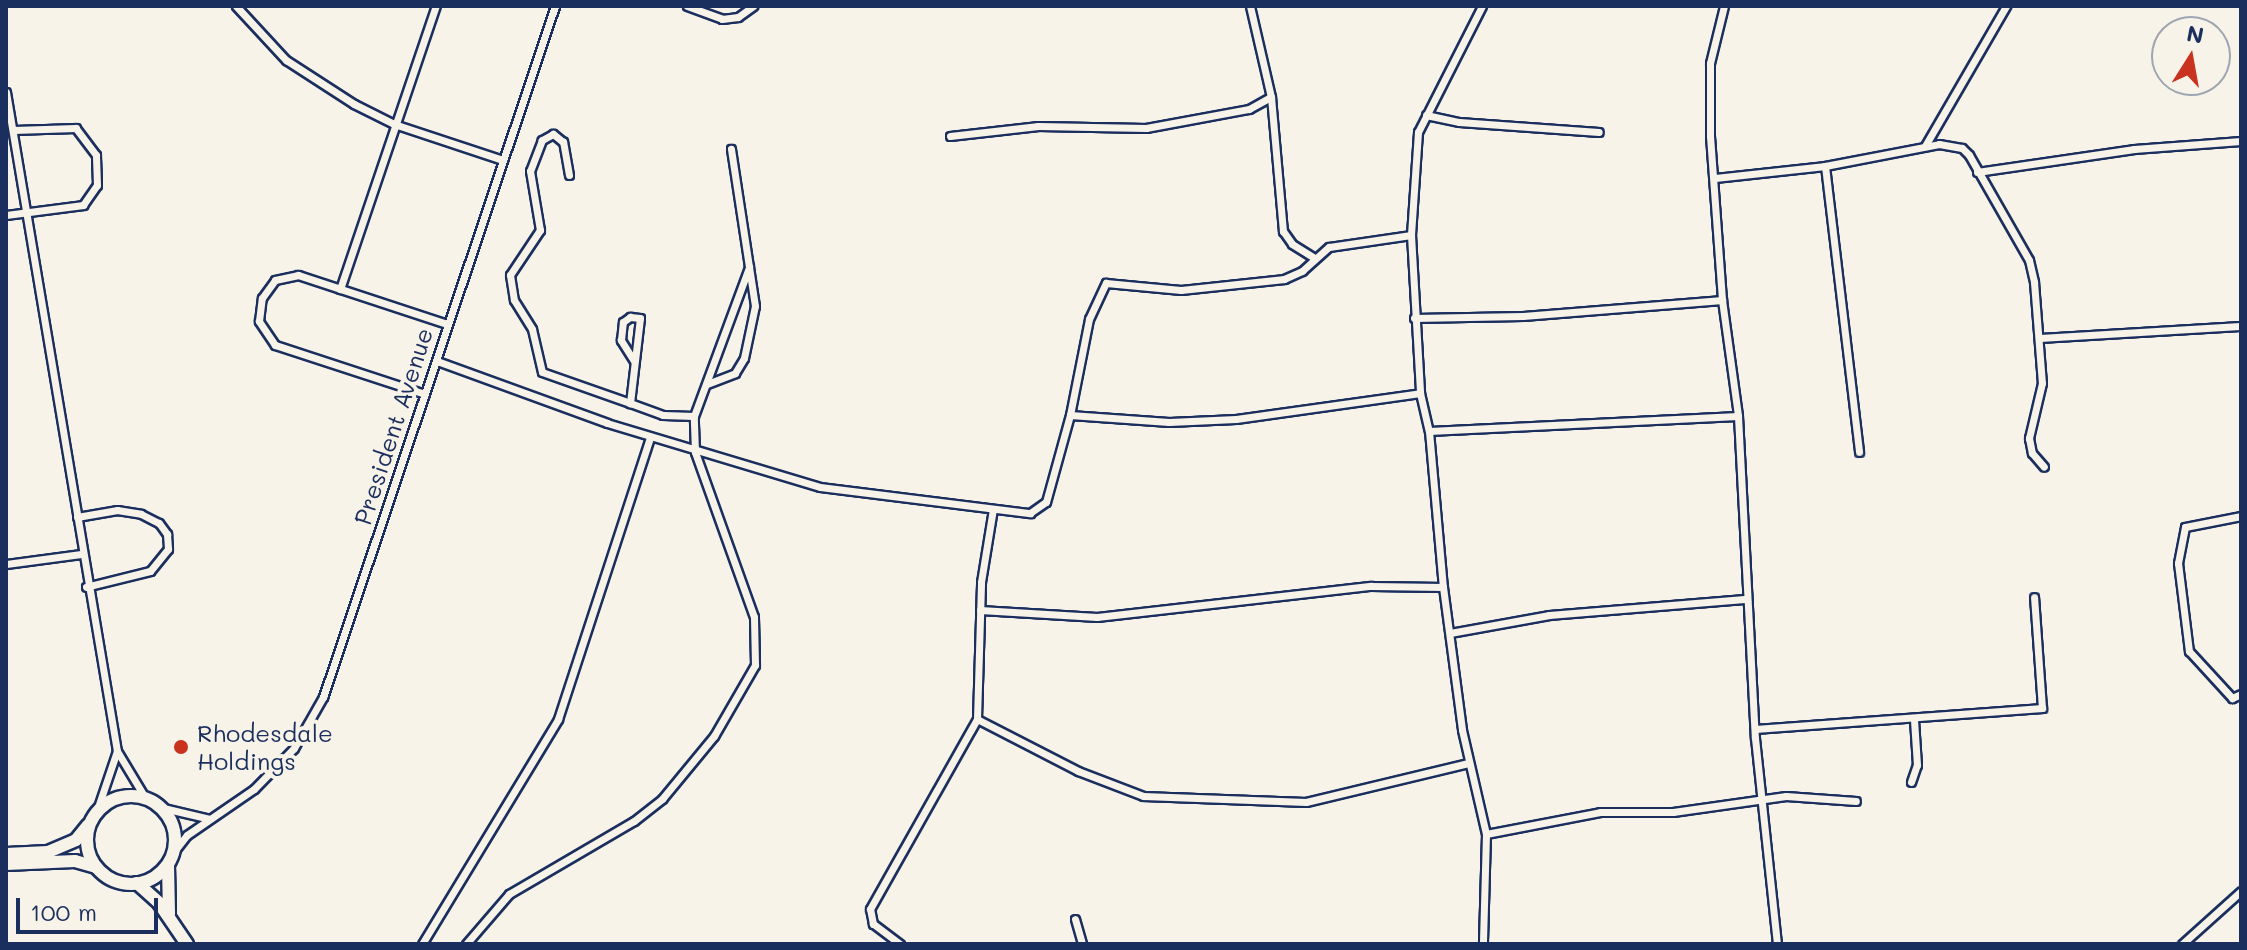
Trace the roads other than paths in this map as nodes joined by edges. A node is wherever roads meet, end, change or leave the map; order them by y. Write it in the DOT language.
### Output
graph roads {
  1 [pos="236,6"];
  2 [pos="555,6"];
  3 [pos="687,6"];
  4 [pos="753,6"];
  5 [pos="1250,6"];
  6 [pos="1482,6"];
  7 [pos="1724,6"];
  8 [pos="2006,6"];
  9 [pos="434,7"];
  10 [pos="6,92"];
  11 [pos="1271,97"];
  12 [pos="1426,115"];
  13 [pos="394,124"];
  14 [pos="13,130"];
  15 [pos="1599,132"];
  16 [pos="950,136"];
  17 [pos="2241,141"];
  18 [pos="1925,146"];
  19 [pos="731,149"];
  20 [pos="503,160"];
  21 [pos="1825,166"];
  22 [pos="1977,172"];
  23 [pos="569,175"];
  24 [pos="1715,178"];
  25 [pos="6,215"];
  26 [pos="27,215"];
  27 [pos="1411,235"];
  28 [pos="1314,258"];
  29 [pos="749,267"];
  30 [pos="340,289"];
  31 [pos="1722,300"];
  32 [pos="1414,318"];
  33 [pos="447,324"];
  34 [pos="2241,326"];
  35 [pos="2039,338"];
  36 [pos="437,361"];
  37 [pos="634,361"];
  38 [pos="707,384"];
  39 [pos="1420,393"];
  40 [pos="425,394"];
  41 [pos="630,403"];
  42 [pos="1070,415"];
  43 [pos="694,416"];
  44 [pos="1738,416"];
  45 [pos="1429,431"];
  46 [pos="650,437"];
  47 [pos="695,452"];
  48 [pos="1859,452"];
  49 [pos="2044,467"];
  50 [pos="993,509"];
  51 [pos="2241,516"];
  52 [pos="77,517"];
  53 [pos="81,554"];
  54 [pos="6,564"];
  55 [pos="86,587"];
  56 [pos="1443,587"];
  57 [pos="2034,597"];
  58 [pos="1744,599"];
  59 [pos="980,610"];
  60 [pos="1450,633"];
  61 [pos="2241,694"];
  62 [pos="2232,698"];
  63 [pos="2241,702"];
  64 [pos="977,719"];
  65 [pos="1914,720"];
  66 [pos="1755,729"];
  67 [pos="117,751"];
  68 [pos="1468,763"];
  69 [pos="1911,782"];
  70 [pos="146,799"];
  71 [pos="1761,799"];
  72 [pos="1856,801"];
  73 [pos="159,807"];
  74 [pos="94,816"];
  75 [pos="210,819"];
  76 [pos="1486,834"];
  77 [pos="6,854"];
  78 [pos="170,859"];
  79 [pos="6,864"];
  80 [pos="96,867"];
  81 [pos="137,883"];
  82 [pos="2241,891"];
  83 [pos="169,917"];
  84 [pos="1075,919"];
  85 [pos="187,944"];
  86 [pos="422,944"];
  87 [pos="466,944"];
  88 [pos="900,944"];
  89 [pos="1082,944"];
  90 [pos="1483,944"];
  91 [pos="1777,944"];
  92 [pos="2182,944"];
  1 -- 13 [label="street"];
  2 -- 20 [label="street, President Avenue"];
  3 -- 4 [label="street"];
  5 -- 11 [label="street"];
  6 -- 12 [label="street"];
  7 -- 24 [label="street"];
  8 -- 18 [label="street"];
  9 -- 13 [label="street"];
  10 -- 14 [label="street"];
  11 -- 16 [label="street"];
  11 -- 28 [label="street"];
  12 -- 15 [label="street"];
  12 -- 27 [label="street"];
  13 -- 20 [label="street"];
  13 -- 30 [label="street"];
  14 -- 26 [label="street"];
  14 -- 26 [label="street"];
  17 -- 22 [label="street"];
  18 -- 21 [label="street"];
  18 -- 22 [label="street"];
  19 -- 29 [label="street"];
  20 -- 33 [label="street, President Avenue"];
  21 -- 24 [label="street"];
  21 -- 48 [label="street"];
  22 -- 35 [label="street"];
  23 -- 41 [label="street"];
  24 -- 31 [label="street"];
  25 -- 26 [label="street"];
  26 -- 52 [label="street"];
  27 -- 28 [label="street"];
  27 -- 32 [label="street"];
  28 -- 42 [label="street"];
  29 -- 38 [label="street"];
  29 -- 38 [label="street"];
  30 -- 33 [label="street"];
  30 -- 40 [label="street"];
  31 -- 32 [label="street"];
  31 -- 44 [label="street"];
  32 -- 39 [label="street"];
  33 -- 36 [label="street, President Avenue"];
  34 -- 35 [label="street"];
  35 -- 49 [label="street"];
  36 -- 40 [label="street, President Avenue"];
  36 -- 46 [label="street"];
  37 -- 37 [label="street"];
  37 -- 41 [label="street"];
  38 -- 43 [label="street"];
  39 -- 42 [label="street"];
  39 -- 45 [label="street"];
  40 -- 75 [label="street, President Avenue"];
  41 -- 43 [label="street"];
  42 -- 50 [label="street"];
  43 -- 47 [label="street"];
  44 -- 45 [label="street"];
  44 -- 58 [label="street"];
  45 -- 56 [label="street"];
  46 -- 47 [label="street"];
  46 -- 86 [label="street"];
  47 -- 50 [label="street"];
  47 -- 87 [label="street"];
  50 -- 59 [label="street"];
  51 -- 62 [label="street"];
  52 -- 53 [label="street"];
  52 -- 55 [label="street"];
  53 -- 54 [label="street"];
  53 -- 55 [label="street"];
  55 -- 67 [label="street"];
  56 -- 59 [label="street"];
  56 -- 60 [label="street"];
  57 -- 65 [label="street"];
  58 -- 60 [label="street"];
  58 -- 66 [label="street"];
  59 -- 64 [label="street"];
  60 -- 68 [label="street"];
  61 -- 62 [label="street"];
  62 -- 63 [label="street"];
  64 -- 68 [label="street"];
  64 -- 88 [label="street"];
  65 -- 66 [label="street"];
  65 -- 69 [label="street"];
  66 -- 71 [label="street"];
  67 -- 70 [label="street"];
  67 -- 74 [label="street"];
  68 -- 76 [label="street"];
  70 -- 73 [label="highway"];
  70 -- 74 [label="highway"];
  71 -- 72 [label="street"];
  71 -- 76 [label="street"];
  71 -- 91 [label="street"];
  73 -- 75 [label="street"];
  73 -- 78 [label="highway"];
  74 -- 77 [label="highway"];
  74 -- 80 [label="highway"];
  75 -- 78 [label="street, President Avenue"];
  76 -- 90 [label="street"];
  78 -- 81 [label="highway"];
  78 -- 83 [label="highway"];
  79 -- 80 [label="highway"];
  80 -- 81 [label="highway"];
  81 -- 83 [label="highway"];
  82 -- 92 [label="street"];
  83 -- 85 [label="highway"];
  84 -- 89 [label="street"];
}
